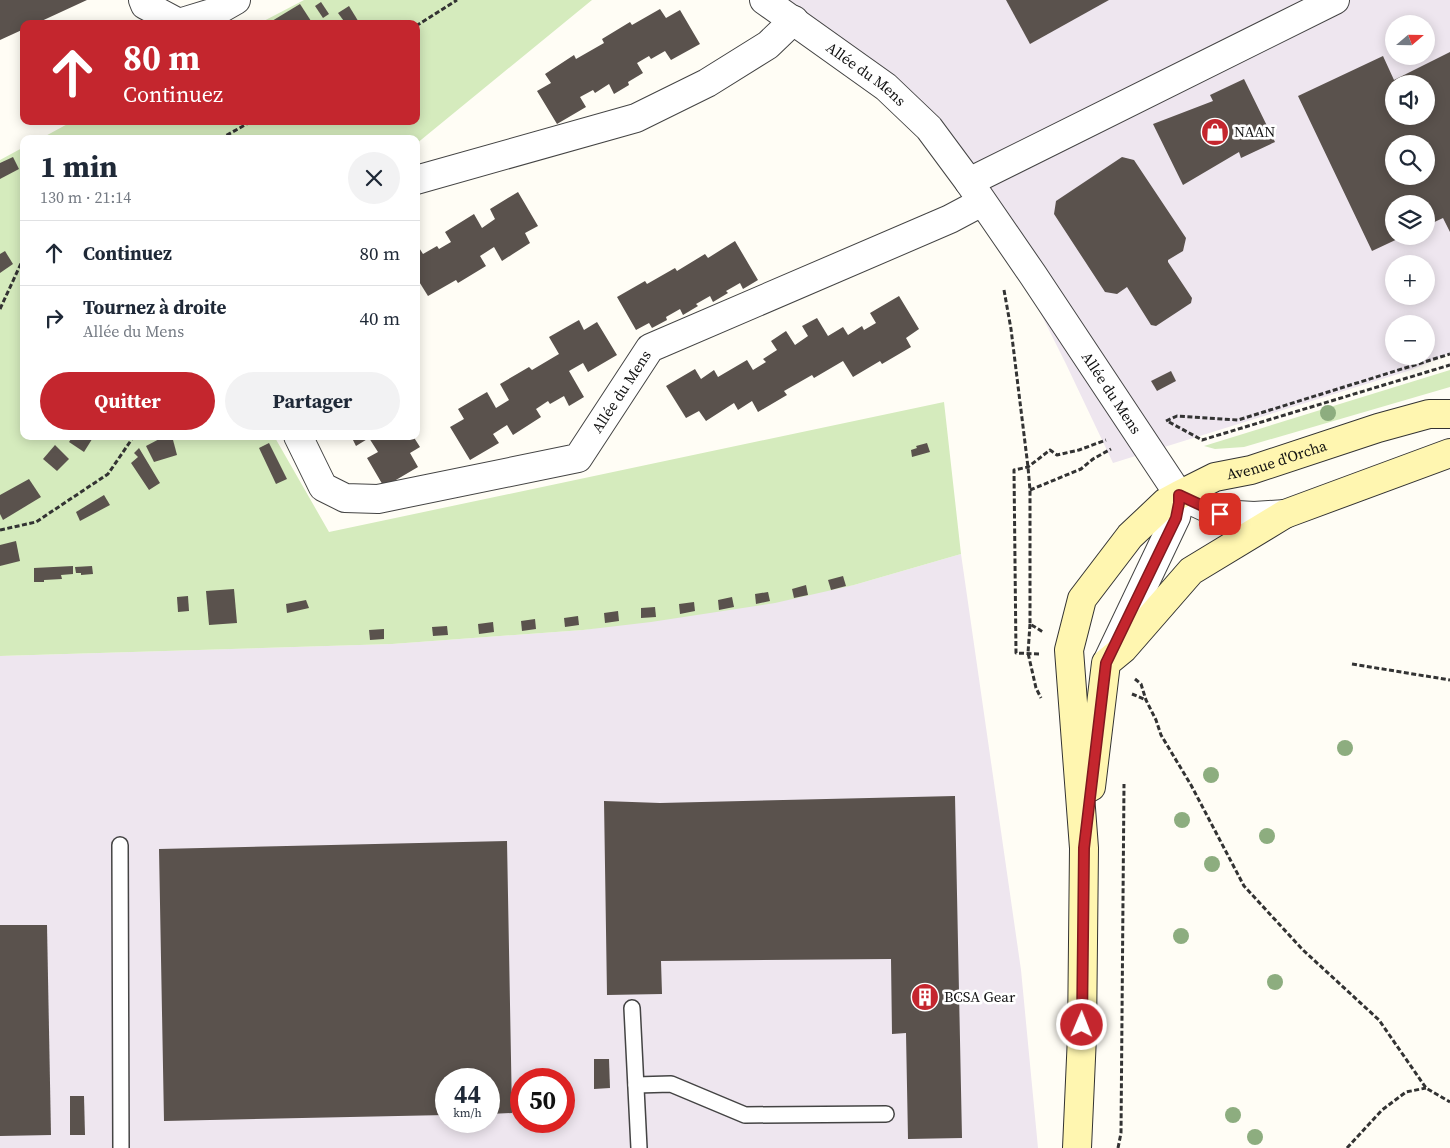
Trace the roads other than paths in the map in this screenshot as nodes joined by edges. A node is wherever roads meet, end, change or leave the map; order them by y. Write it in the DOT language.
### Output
graph roads {
  1 [pos="143,0"];
  2 [pos="236,0"];
  3 [pos="764,0"];
  4 [pos="1335,0"];
  5 [pos="174,20"];
  6 [pos="189,20"];
  7 [pos="794,20"];
  8 [pos="420,179"];
  9 [pos="976,192"];
  10 [pos="1450,414"];
  11 [pos="300,440"];
  12 [pos="1450,453"];
  13 [pos="1179,495"];
  14 [pos="1285,514"];
  15 [pos="1106,663"];
  16 [pos="120,846"];
  17 [pos="1084,848"];
  18 [pos="632,1008"];
  19 [pos="636,1085"];
  20 [pos="886,1114"];
  21 [pos="122,1148"];
  22 [pos="639,1148"];
  23 [pos="1077,1148"];
  1 -- 5 [label="street"];
  2 -- 6 [label="street"];
  3 -- 7 [label="street, Allée du Mens"];
  4 -- 9 [label="street"];
  7 -- 8 [label="street"];
  7 -- 9 [label="street, Allée du Mens"];
  9 -- 11 [label="street, Allée du Mens"];
  9 -- 13 [label="street, Allée du Mens"];
  10 -- 13 [label="main road, Avenue d'Orcha"];
  12 -- 14 [label="main road"];
  13 -- 14 [label="street"];
  13 -- 15 [label="street"];
  13 -- 17 [label="main road, Avenue d'Orcha"];
  14 -- 15 [label="main road"];
  15 -- 17 [label="main road"];
  16 -- 21 [label="lane"];
  17 -- 23 [label="main road"];
  18 -- 19 [label="lane"];
  19 -- 20 [label="lane"];
  19 -- 22 [label="lane"];
}
